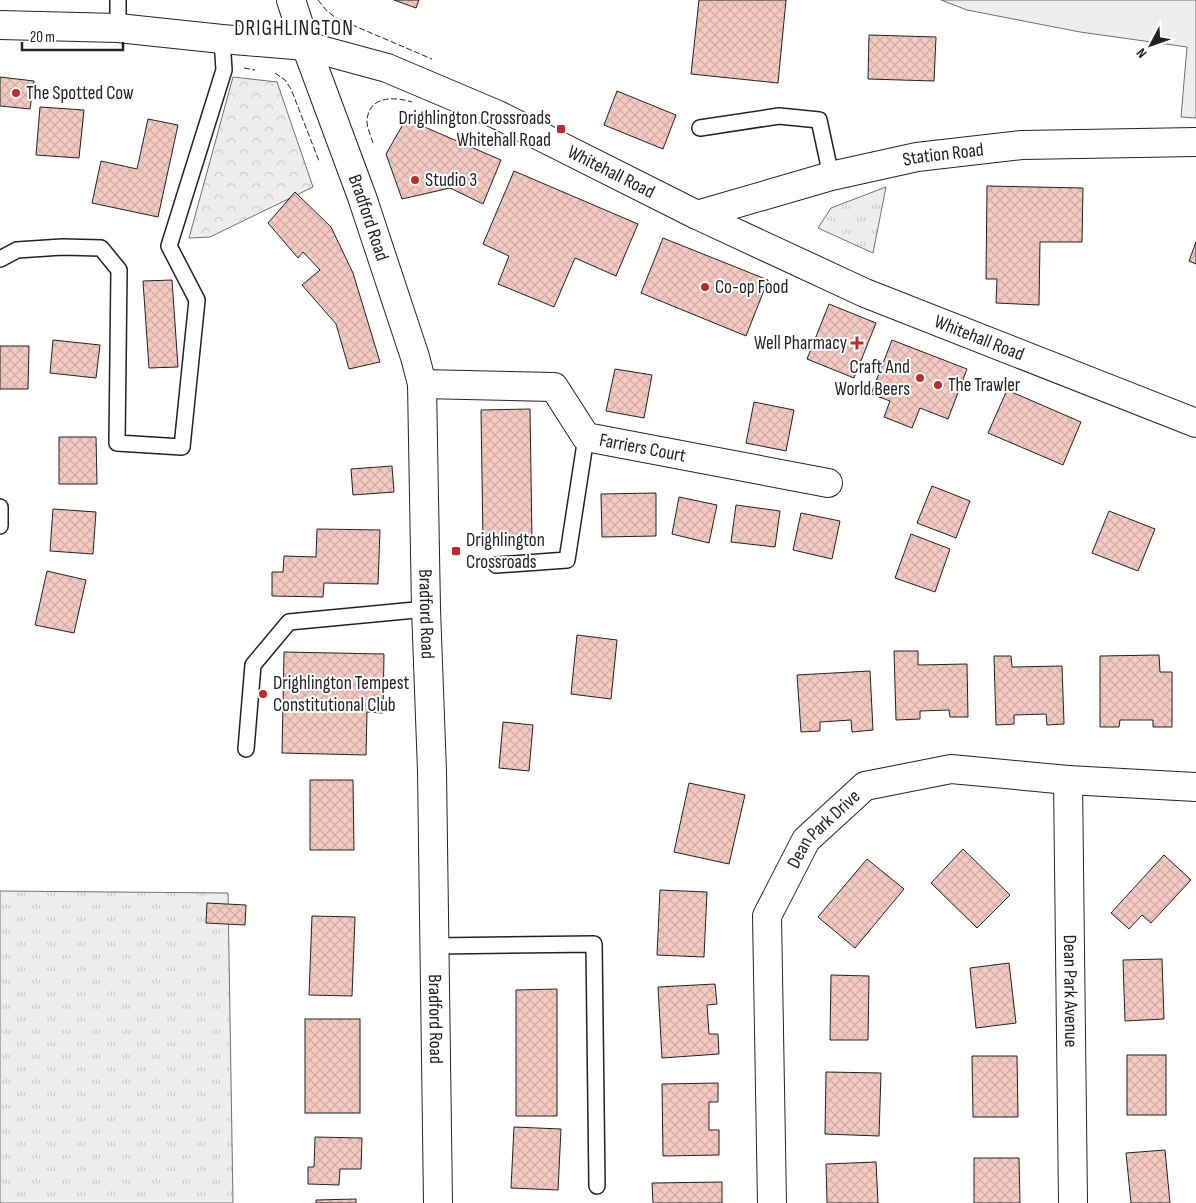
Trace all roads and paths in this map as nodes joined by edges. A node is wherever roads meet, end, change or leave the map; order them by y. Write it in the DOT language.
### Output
graph roads {
  1 [pos="118,0"];
  2 [pos="291,0"];
  3 [pos="0,25"];
  4 [pos="118,28"];
  5 [pos="222,39"];
  6 [pos="306,46"];
  7 [pos="700,128"];
  8 [pos="1196,141"];
  9 [pos="831,176"];
  10 [pos="697,215"];
  11 [pos="0,259"];
  12 [pos="422,384"];
  13 [pos="1196,423"];
  14 [pos="586,438"];
  15 [pos="828,483"];
  16 [pos="0,507"];
  17 [pos="0,526"];
  18 [pos="496,565"];
  19 [pos="426,609"];
  20 [pos="246,749"];
  21 [pos="1068,780"];
  22 [pos="1196,787"];
  23 [pos="434,946"];
  24 [pos="597,1186"];
  25 [pos="438,1203"];
  26 [pos="772,1203"];
  27 [pos="1074,1203"];
  1 -- 4 [label="lane"];
  2 -- 6 [label="main road, Bradford Road"];
  3 -- 4 [label="main road, Whitehall Road"];
  4 -- 5 [label="main road, Whitehall Road"];
  5 -- 6 [label="main road, Whitehall Road"];
  5 -- 11 [label="lane"];
  6 -- 10 [label="main road, Whitehall Road"];
  6 -- 12 [label="main road, Bradford Road"];
  7 -- 9 [label="lane"];
  8 -- 9 [label="main road, Station Road"];
  9 -- 10 [label="main road, Station Road"];
  10 -- 13 [label="main road, Whitehall Road"];
  12 -- 14 [label="main road, Farriers Court"];
  12 -- 19 [label="main road, Bradford Road"];
  14 -- 15 [label="main road, Farriers Court"];
  14 -- 18 [label="lane"];
  16 -- 17 [label="lane"];
  19 -- 20 [label="lane"];
  19 -- 23 [label="main road, Bradford Road"];
  21 -- 22 [label="main road, Dean Park Drive"];
  21 -- 26 [label="main road, Dean Park Drive"];
  21 -- 27 [label="main road, Dean Park Avenue"];
  23 -- 24 [label="lane"];
  23 -- 25 [label="main road, Bradford Road"];
}
